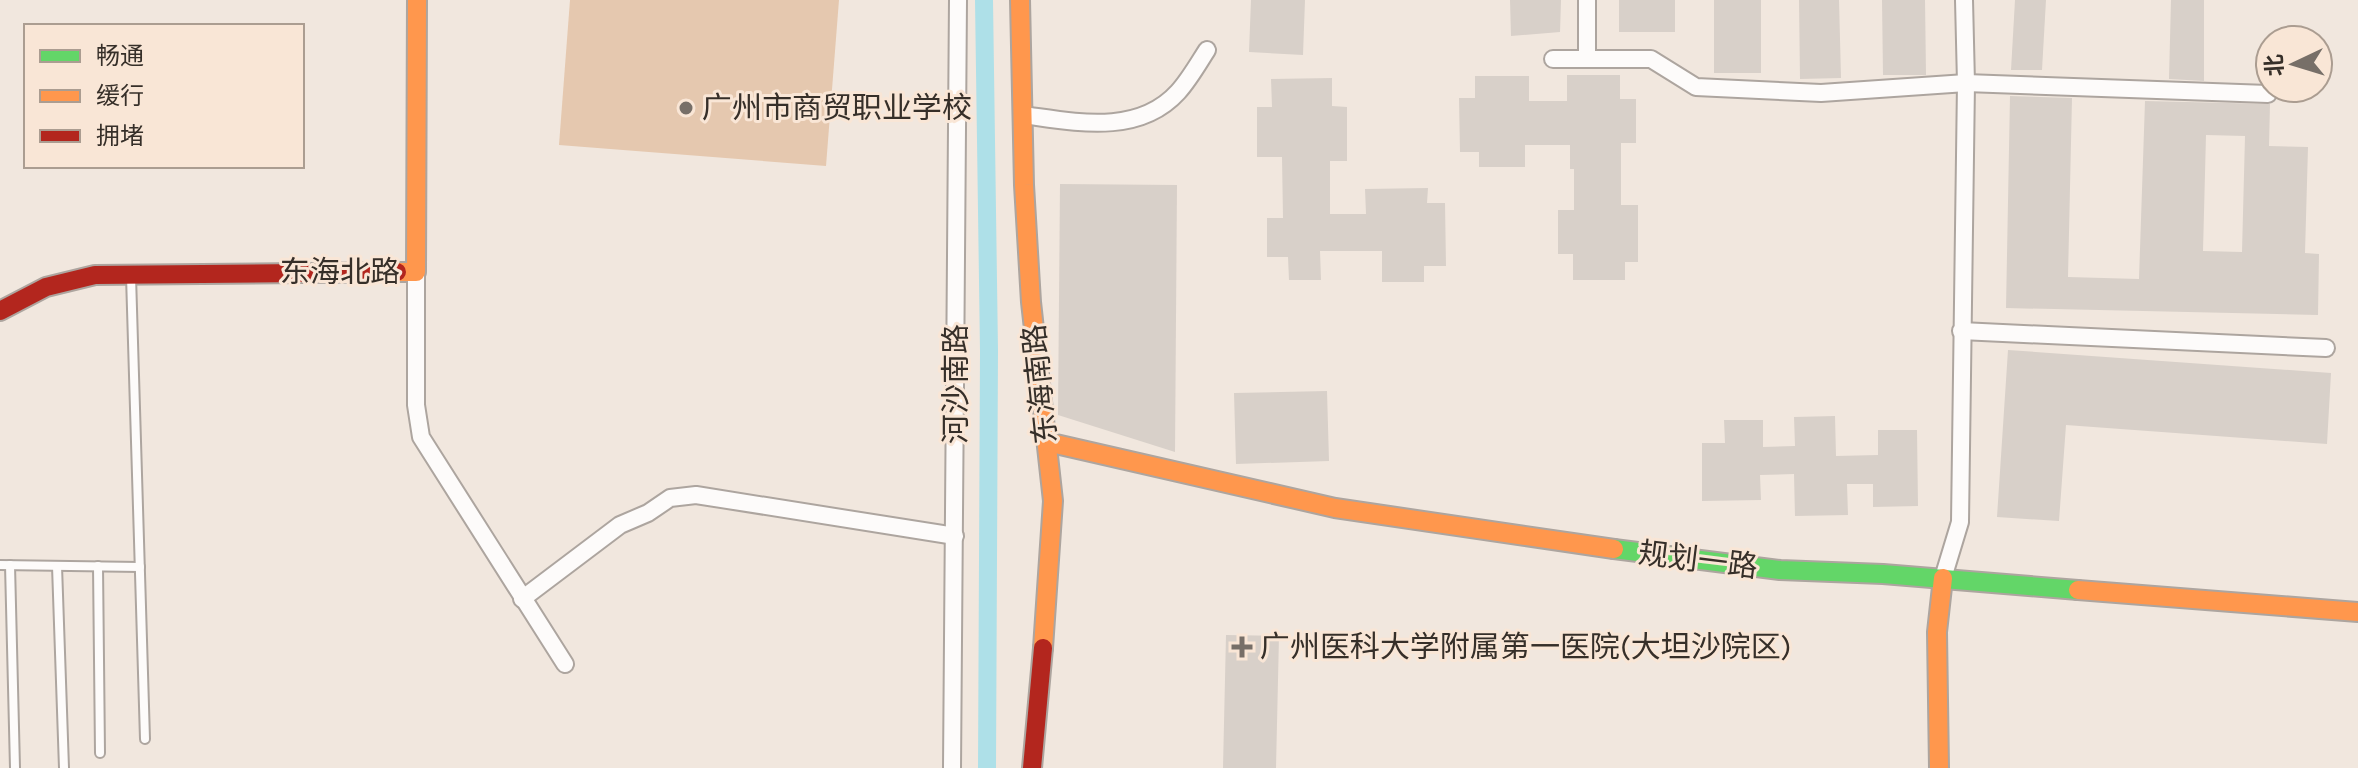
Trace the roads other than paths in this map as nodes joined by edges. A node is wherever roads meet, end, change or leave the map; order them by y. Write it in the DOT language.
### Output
graph roads {
  1 [pos="417,0"];
  2 [pos="958,0"];
  3 [pos="1020,0"];
  4 [pos="1587,0"];
  5 [pos="1964,0"];
  6 [pos="1207,50"];
  7 [pos="1553,59"];
  8 [pos="1587,59"];
  9 [pos="1966,83"];
  10 [pos="2254,93"];
  11 [pos="1023,115"];
  12 [pos="416,272"];
  13 [pos="131,274"];
  14 [pos="0,311"];
  15 [pos="1961,331"];
  16 [pos="2326,348"];
  17 [pos="1047,442"];
  18 [pos="955,536"];
  19 [pos="0,565"];
  20 [pos="10,565"];
  21 [pos="57,566"];
  22 [pos="98,566"];
  23 [pos="140,567"];
  24 [pos="1943,578"];
  25 [pos="522,599"];
  26 [pos="2358,612"];
  27 [pos="565,664"];
  28 [pos="145,739"];
  29 [pos="100,753"];
  30 [pos="15,768"];
  31 [pos="64,768"];
  32 [pos="952,768"];
  33 [pos="1032,768"];
  34 [pos="1939,768"];
  1 -- 12 [label="street, 东海北路"];
  2 -- 18 [label="street, 河沙南路"];
  3 -- 11 [label="street, 东海南路"];
  4 -- 8 [label="street"];
  5 -- 9 [label="street"];
  6 -- 11 [label="street"];
  7 -- 8 [label="street"];
  8 -- 9 [label="street"];
  9 -- 10 [label="street"];
  9 -- 15 [label="street"];
  11 -- 17 [label="street, 东海南路"];
  12 -- 13 [label="street, 东海北路"];
  12 -- 25 [label="street"];
  13 -- 14 [label="street, 东海北路"];
  13 -- 23 [label="lane"];
  15 -- 16 [label="street"];
  15 -- 24 [label="street"];
  17 -- 24 [label="street, 规划一路"];
  17 -- 33 [label="street, 东海南路"];
  18 -- 25 [label="street"];
  18 -- 32 [label="street, 河沙南路"];
  19 -- 20 [label="lane"];
  20 -- 21 [label="lane"];
  20 -- 30 [label="lane"];
  21 -- 22 [label="lane"];
  21 -- 31 [label="lane"];
  22 -- 23 [label="lane"];
  22 -- 29 [label="lane"];
  23 -- 28 [label="lane"];
  24 -- 26 [label="street, 规划一路"];
  24 -- 34 [label="street"];
  25 -- 27 [label="street"];
}
